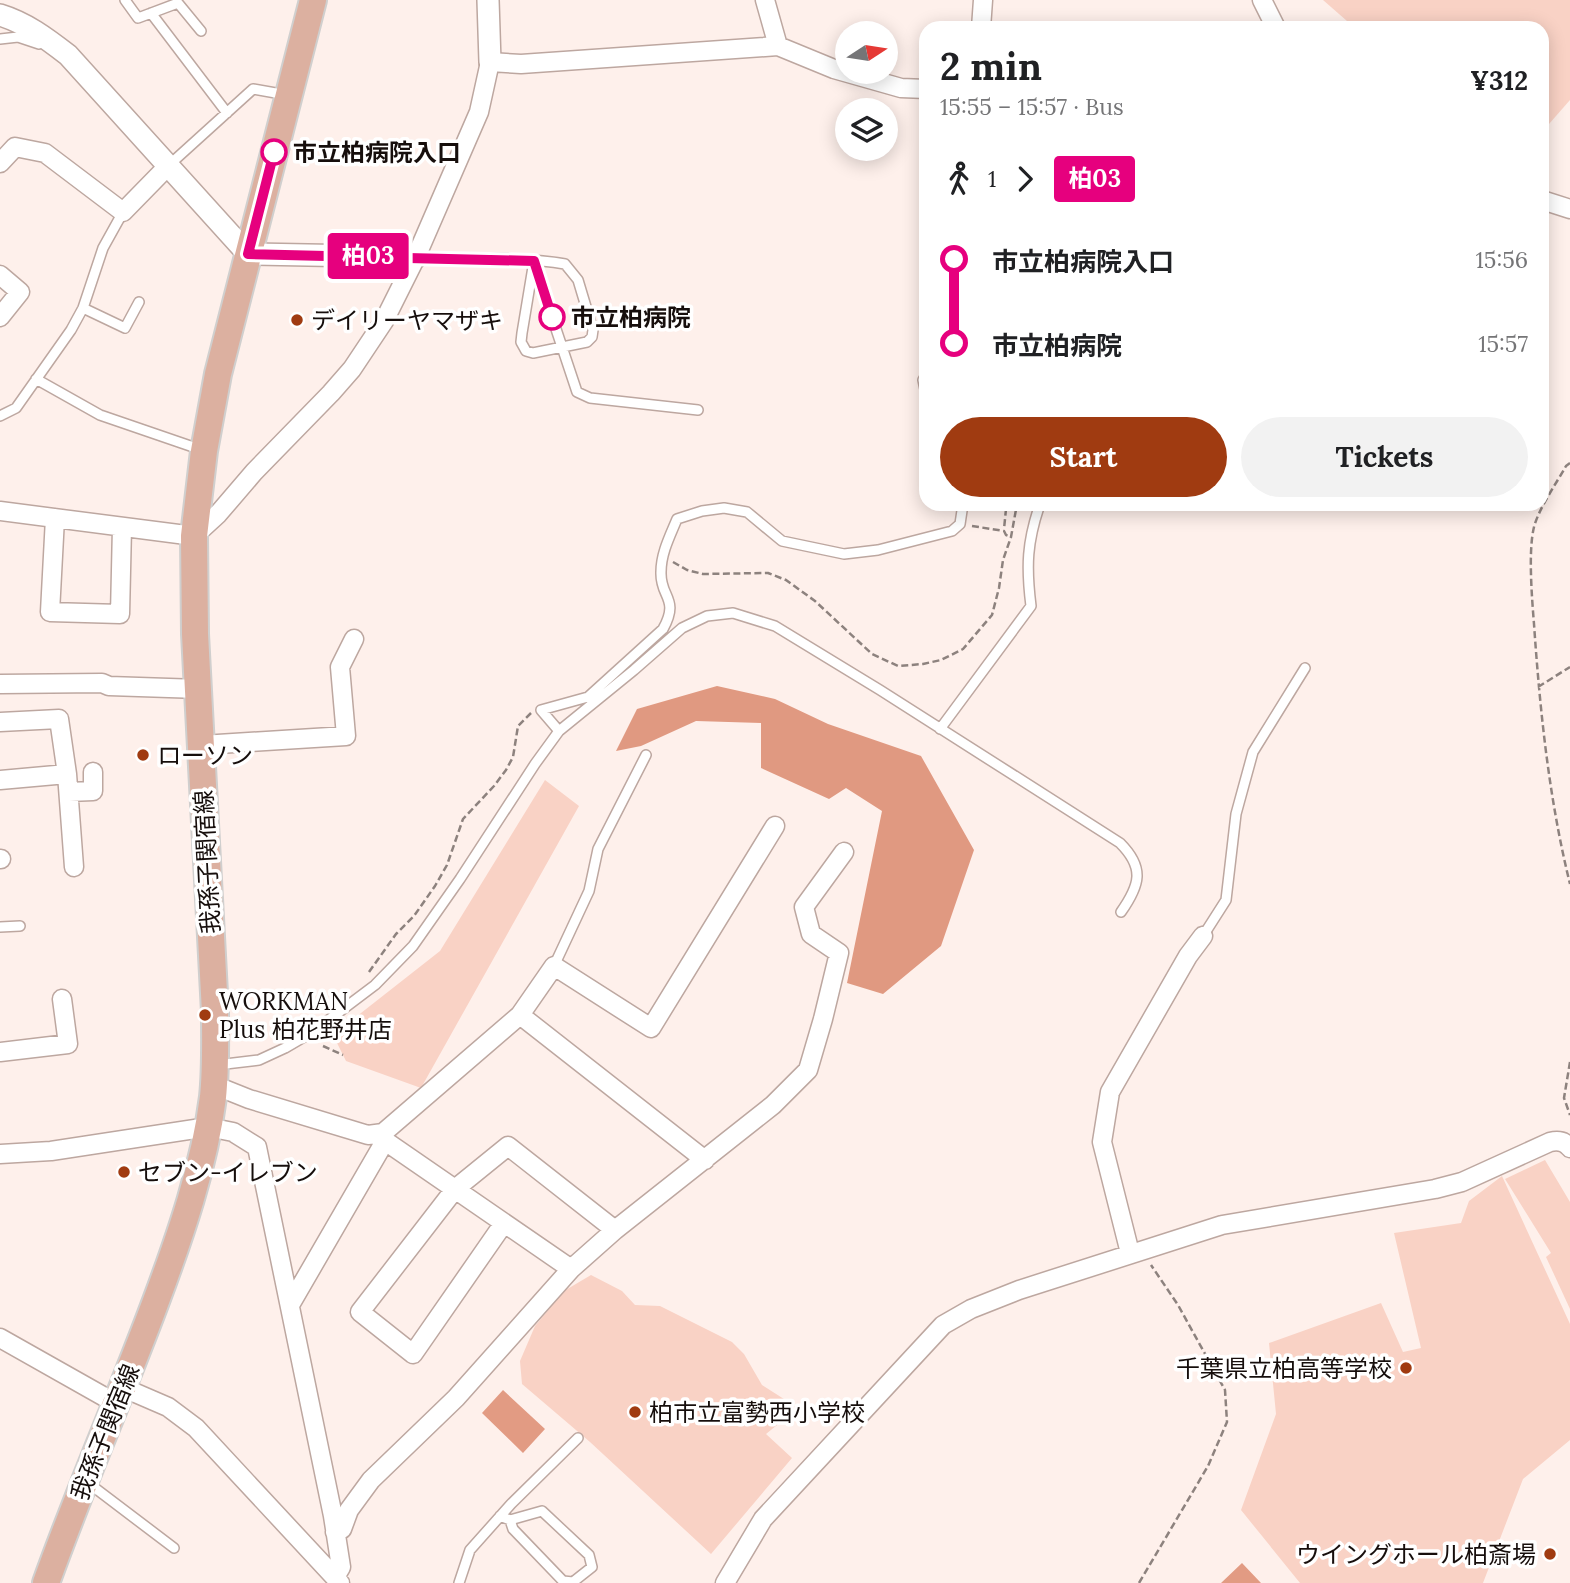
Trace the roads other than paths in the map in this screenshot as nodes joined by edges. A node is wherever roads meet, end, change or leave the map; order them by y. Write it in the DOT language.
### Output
graph roads {
  1 [pos="125,0"];
  2 [pos="313,0"];
  3 [pos="488,0"];
  4 [pos="765,0"];
  5 [pos="983,0"];
  6 [pos="1262,0"];
  7 [pos="151,13"];
  8 [pos="0,15"];
  9 [pos="982,21"];
  10 [pos="1272,21"];
  11 [pos="201,31"];
  12 [pos="0,39"];
  13 [pos="778,46"];
  14 [pos="64,52"];
  15 [pos="490,62"];
  16 [pos="919,89"];
  17 [pos="289,96"];
  18 [pos="227,113"];
  19 [pos="0,163"];
  20 [pos="168,166"];
  21 [pos="1549,202"];
  22 [pos="1570,209"];
  23 [pos="123,212"];
  24 [pos="248,254"];
  25 [pos="416,257"];
  26 [pos="534,261"];
  27 [pos="0,275"];
  28 [pos="139,302"];
  29 [pos="83,308"];
  30 [pos="0,317"];
  31 [pos="561,347"];
  32 [pos="36,379"];
  33 [pos="698,410"];
  34 [pos="0,416"];
  35 [pos="204,451"];
  36 [pos="0,511"];
  37 [pos="962,511"];
  38 [pos="1038,511"];
  39 [pos="55,519"];
  40 [pos="122,527"];
  41 [pos="194,536"];
  42 [pos="354,639"];
  43 [pos="1305,668"];
  44 [pos="0,684"];
  45 [pos="199,689"];
  46 [pos="0,722"];
  47 [pos="940,729"];
  48 [pos="559,731"];
  49 [pos="202,744"];
  50 [pos="646,755"];
  51 [pos="93,772"];
  52 [pos="0,780"];
  53 [pos="68,783"];
  54 [pos="775,826"];
  55 [pos="844,852"];
  56 [pos="74,867"];
  57 [pos="1121,912"];
  58 [pos="20,926"];
  59 [pos="0,928"];
  60 [pos="1203,936"];
  61 [pos="554,966"];
  62 [pos="62,999"];
  63 [pos="520,1015"];
  64 [pos="0,1052"];
  65 [pos="215,1075"];
  66 [pos="208,1127"];
  67 [pos="380,1138"];
  68 [pos="1570,1148"];
  69 [pos="0,1154"];
  70 [pos="705,1160"];
  71 [pos="455,1189"];
  72 [pos="504,1223"];
  73 [pos="615,1230"];
  74 [pos="1135,1251"];
  75 [pos="571,1269"];
  76 [pos="290,1305"];
  77 [pos="0,1338"];
  78 [pos="120,1396"];
  79 [pos="578,1438"];
  80 [pos="86,1481"];
  81 [pos="500,1516"];
  82 [pos="510,1520"];
  83 [pos="335,1532"];
  84 [pos="174,1548"];
  85 [pos="337,1580"];
  86 [pos="460,1582"];
  87 [pos="46,1583"];
  88 [pos="725,1583"];
  1 -- 7 [label="lane"];
  2 -- 17 [label="main road, 我孫子関宿線"];
  3 -- 15 [label="street"];
  4 -- 13 [label="street"];
  5 -- 9 [label="street"];
  6 -- 10 [label="street"];
  7 -- 11 [label="lane"];
  7 -- 18 [label="lane"];
  8 -- 14 [label="street"];
  12 -- 14 [label="lane"];
  13 -- 15 [label="street"];
  13 -- 16 [label="street"];
  14 -- 20 [label="street"];
  15 -- 25 [label="street"];
  17 -- 18 [label="lane"];
  17 -- 24 [label="main road, 我孫子関宿線"];
  18 -- 20 [label="lane"];
  19 -- 23 [label="street"];
  20 -- 23 [label="street"];
  20 -- 24 [label="street"];
  21 -- 22 [label="street"];
  23 -- 29 [label="lane"];
  24 -- 25 [label="street"];
  24 -- 35 [label="main road, 我孫子関宿線"];
  25 -- 26 [label="lane"];
  25 -- 41 [label="street"];
  26 -- 31 [label="lane"];
  26 -- 31 [label="lane"];
  26 -- 31 [label="lane"];
  27 -- 30 [label="street"];
  28 -- 29 [label="lane"];
  29 -- 32 [label="lane"];
  31 -- 33 [label="lane"];
  32 -- 34 [label="lane"];
  32 -- 35 [label="lane"];
  35 -- 41 [label="main road, 我孫子関宿線"];
  36 -- 39 [label="street"];
  37 -- 48 [label="lane"];
  38 -- 47 [label="lane"];
  39 -- 40 [label="street"];
  39 -- 40 [label="street"];
  40 -- 41 [label="street"];
  41 -- 45 [label="main road, 我孫子関宿線"];
  42 -- 49 [label="street"];
  43 -- 60 [label="lane"];
  44 -- 45 [label="street"];
  45 -- 49 [label="main road, 我孫子関宿線"];
  46 -- 53 [label="street"];
  47 -- 48 [label="lane"];
  47 -- 57 [label="lane"];
  48 -- 65 [label="lane"];
  49 -- 65 [label="main road, 我孫子関宿線"];
  50 -- 61 [label="lane"];
  51 -- 53 [label="street"];
  52 -- 53 [label="street"];
  53 -- 56 [label="street"];
  54 -- 61 [label="street"];
  55 -- 70 [label="street"];
  58 -- 59 [label="lane"];
  60 -- 74 [label="street"];
  61 -- 63 [label="street"];
  62 -- 64 [label="street"];
  63 -- 67 [label="street"];
  63 -- 70 [label="street"];
  65 -- 66 [label="main road, 我孫子関宿線"];
  65 -- 67 [label="street"];
  66 -- 69 [label="street"];
  66 -- 76 [label="street"];
  66 -- 78 [label="main road, 我孫子関宿線"];
  67 -- 71 [label="street"];
  67 -- 76 [label="street"];
  68 -- 74 [label="street"];
  70 -- 73 [label="street"];
  71 -- 72 [label="street"];
  71 -- 72 [label="street"];
  71 -- 73 [label="street"];
  72 -- 75 [label="street"];
  73 -- 75 [label="street"];
  74 -- 88 [label="street"];
  75 -- 83 [label="street"];
  76 -- 83 [label="street"];
  77 -- 78 [label="street"];
  78 -- 80 [label="main road, 我孫子関宿線"];
  78 -- 85 [label="street"];
  79 -- 81 [label="lane"];
  80 -- 84 [label="lane"];
  80 -- 87 [label="main road, 我孫子関宿線"];
  81 -- 82 [label="lane"];
  81 -- 86 [label="lane"];
  82 -- 82 [label="lane"];
  83 -- 85 [label="street"];
}
